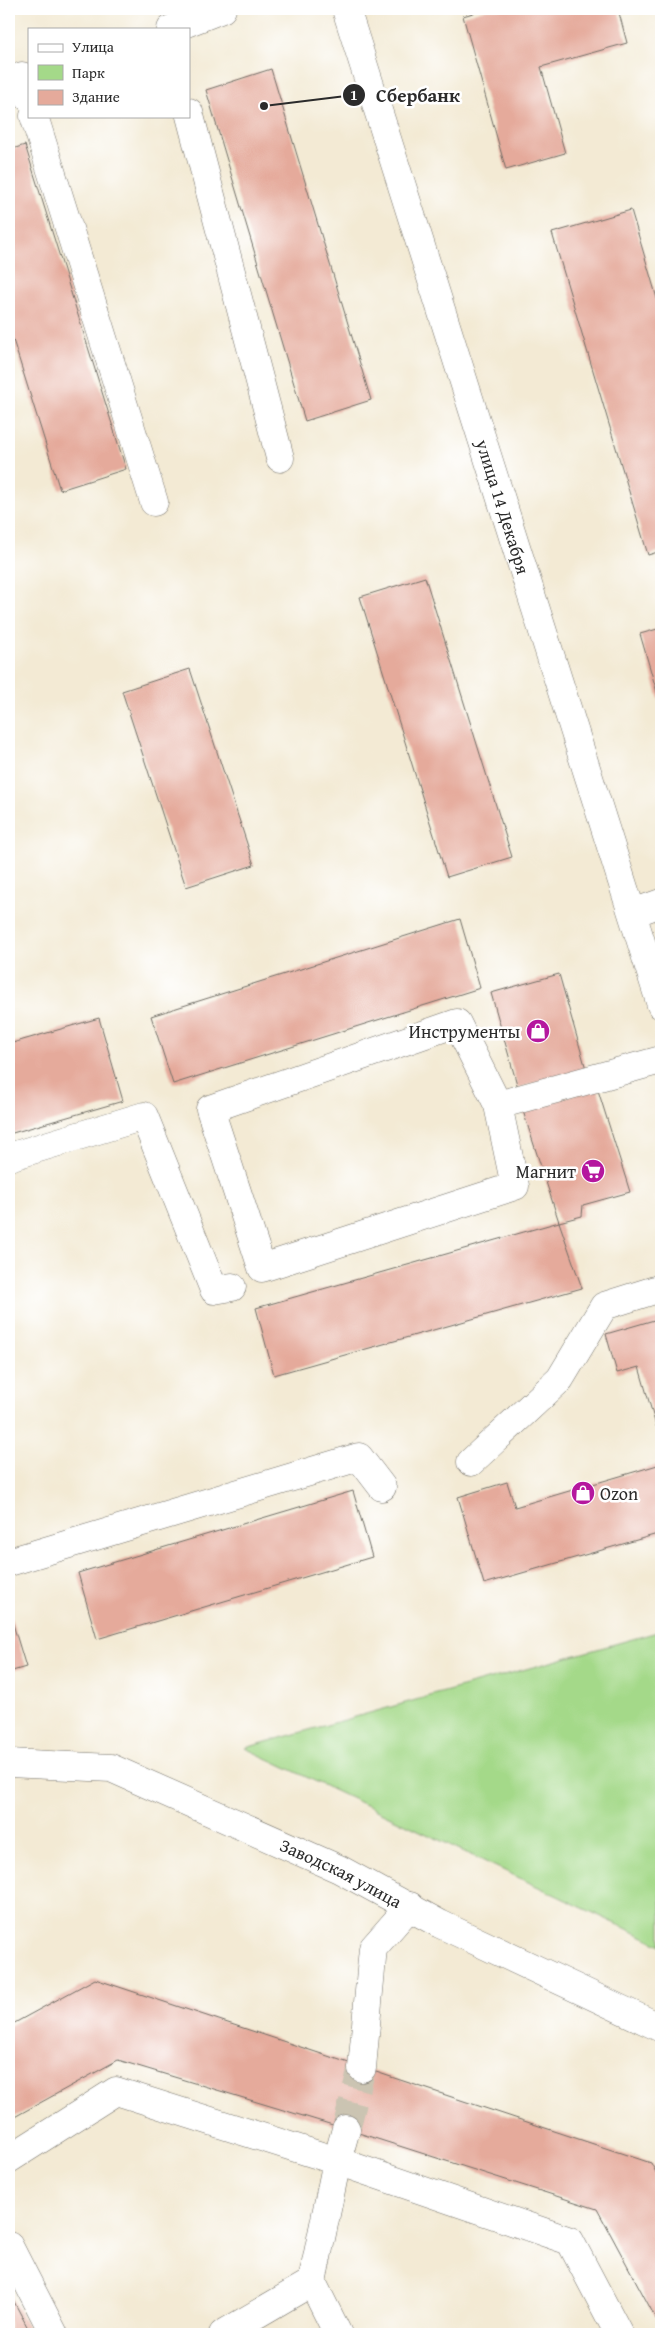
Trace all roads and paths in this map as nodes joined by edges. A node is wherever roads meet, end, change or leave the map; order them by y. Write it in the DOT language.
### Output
graph roads {
  1 [pos="161,9"];
  2 [pos="222,9"];
  3 [pos="346,9"];
  4 [pos="167,28"];
  5 [pos="174,28"];
  6 [pos="190,116"];
  7 [pos="35,118"];
  8 [pos="280,458"];
  9 [pos="154,502"];
  10 [pos="661,903"];
  11 [pos="633,912"];
  12 [pos="661,1005"];
  13 [pos="661,1060"];
  14 [pos="498,1105"];
  15 [pos="9,1157"];
  16 [pos="232,1287"];
  17 [pos="661,1288"];
  18 [pos="471,1462"];
  19 [pos="382,1487"];
  20 [pos="9,1562"];
  21 [pos="9,1763"];
  22 [pos="410,1906"];
  23 [pos="661,2028"];
  24 [pos="362,2068"];
  25 [pos="346,2129"];
  26 [pos="9,2159"];
  27 [pos="337,2161"];
  28 [pos="9,2246"];
  29 [pos="312,2282"];
  30 [pos="54,2334"];
  31 [pos="223,2334"];
  32 [pos="338,2334"];
  33 [pos="619,2334"];
  1 -- 4 [label="main road"];
  2 -- 5 [label="main road"];
  3 -- 11 [label="main road, улица 14 Декабря"];
  6 -- 8 [label="main road"];
  7 -- 9 [label="main road"];
  10 -- 11 [label="main road"];
  11 -- 12 [label="main road, улица 14 Декабря"];
  13 -- 14 [label="main road"];
  14 -- 14 [label="main road"];
  15 -- 16 [label="main road"];
  17 -- 18 [label="main road"];
  19 -- 20 [label="main road"];
  21 -- 22 [label="main road, Заводская улица"];
  22 -- 23 [label="main road, Заводская улица"];
  22 -- 24 [label="main road"];
  25 -- 27 [label="main road"];
  26 -- 27 [label="main road"];
  27 -- 29 [label="main road"];
  27 -- 33 [label="main road"];
  28 -- 30 [label="main road"];
  29 -- 31 [label="main road"];
  29 -- 32 [label="main road"];
}
